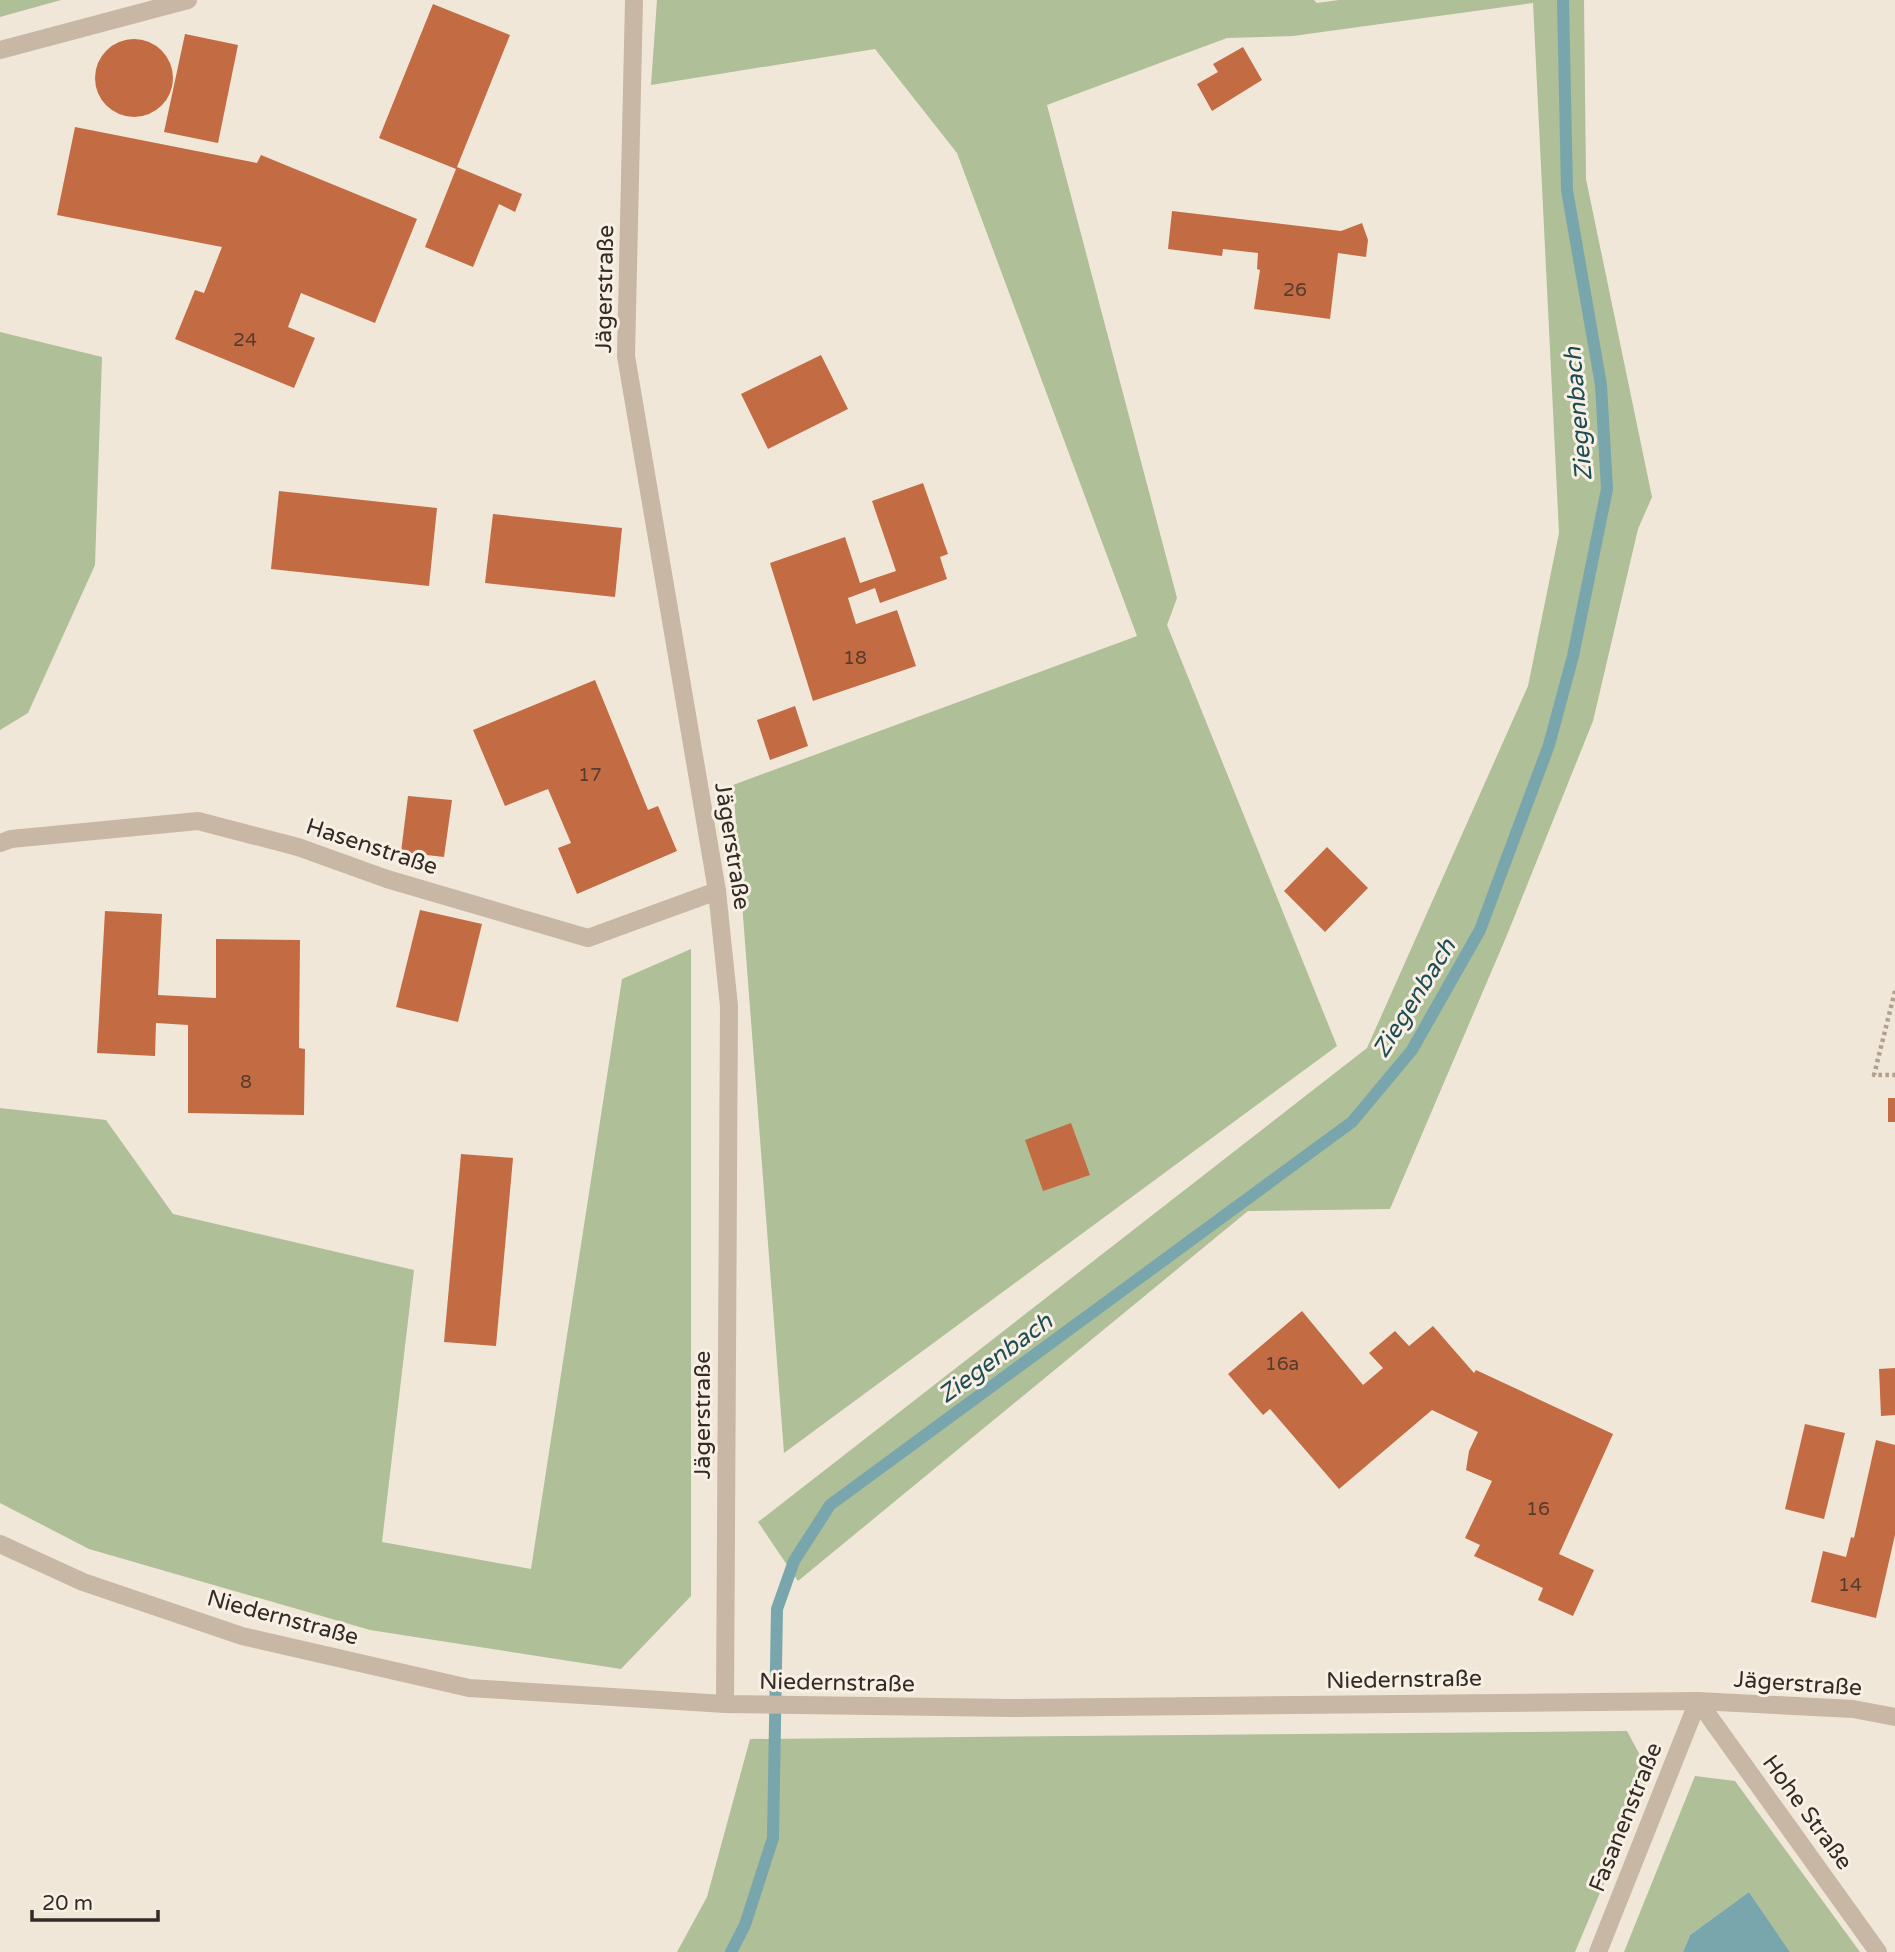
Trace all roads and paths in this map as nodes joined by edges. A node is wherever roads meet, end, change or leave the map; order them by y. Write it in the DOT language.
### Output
graph roads {
  1 [pos="188,0"];
  2 [pos="634,0"];
  3 [pos="0,50"];
  4 [pos="0,843"];
  5 [pos="717,891"];
  6 [pos="1895,991"];
  7 [pos="1895,1075"];
  8 [pos="0,1544"];
  9 [pos="1698,1701"];
  10 [pos="724,1704"];
  11 [pos="1895,1717"];
  12 [pos="1598,1952"];
  13 [pos="1878,1952"];
  1 -- 3 [label="street"];
  2 -- 5 [label="street, Jägerstraße"];
  4 -- 5 [label="street, Hasenstraße"];
  5 -- 10 [label="street, Jägerstraße"];
  6 -- 7 [label="path"];
  8 -- 10 [label="street, Niedernstraße"];
  9 -- 10 [label="street, Niedernstraße"];
  9 -- 11 [label="street, Jägerstraße"];
  9 -- 12 [label="street, Fasanenstraße"];
  9 -- 13 [label="street, Hohe Straße"];
}
